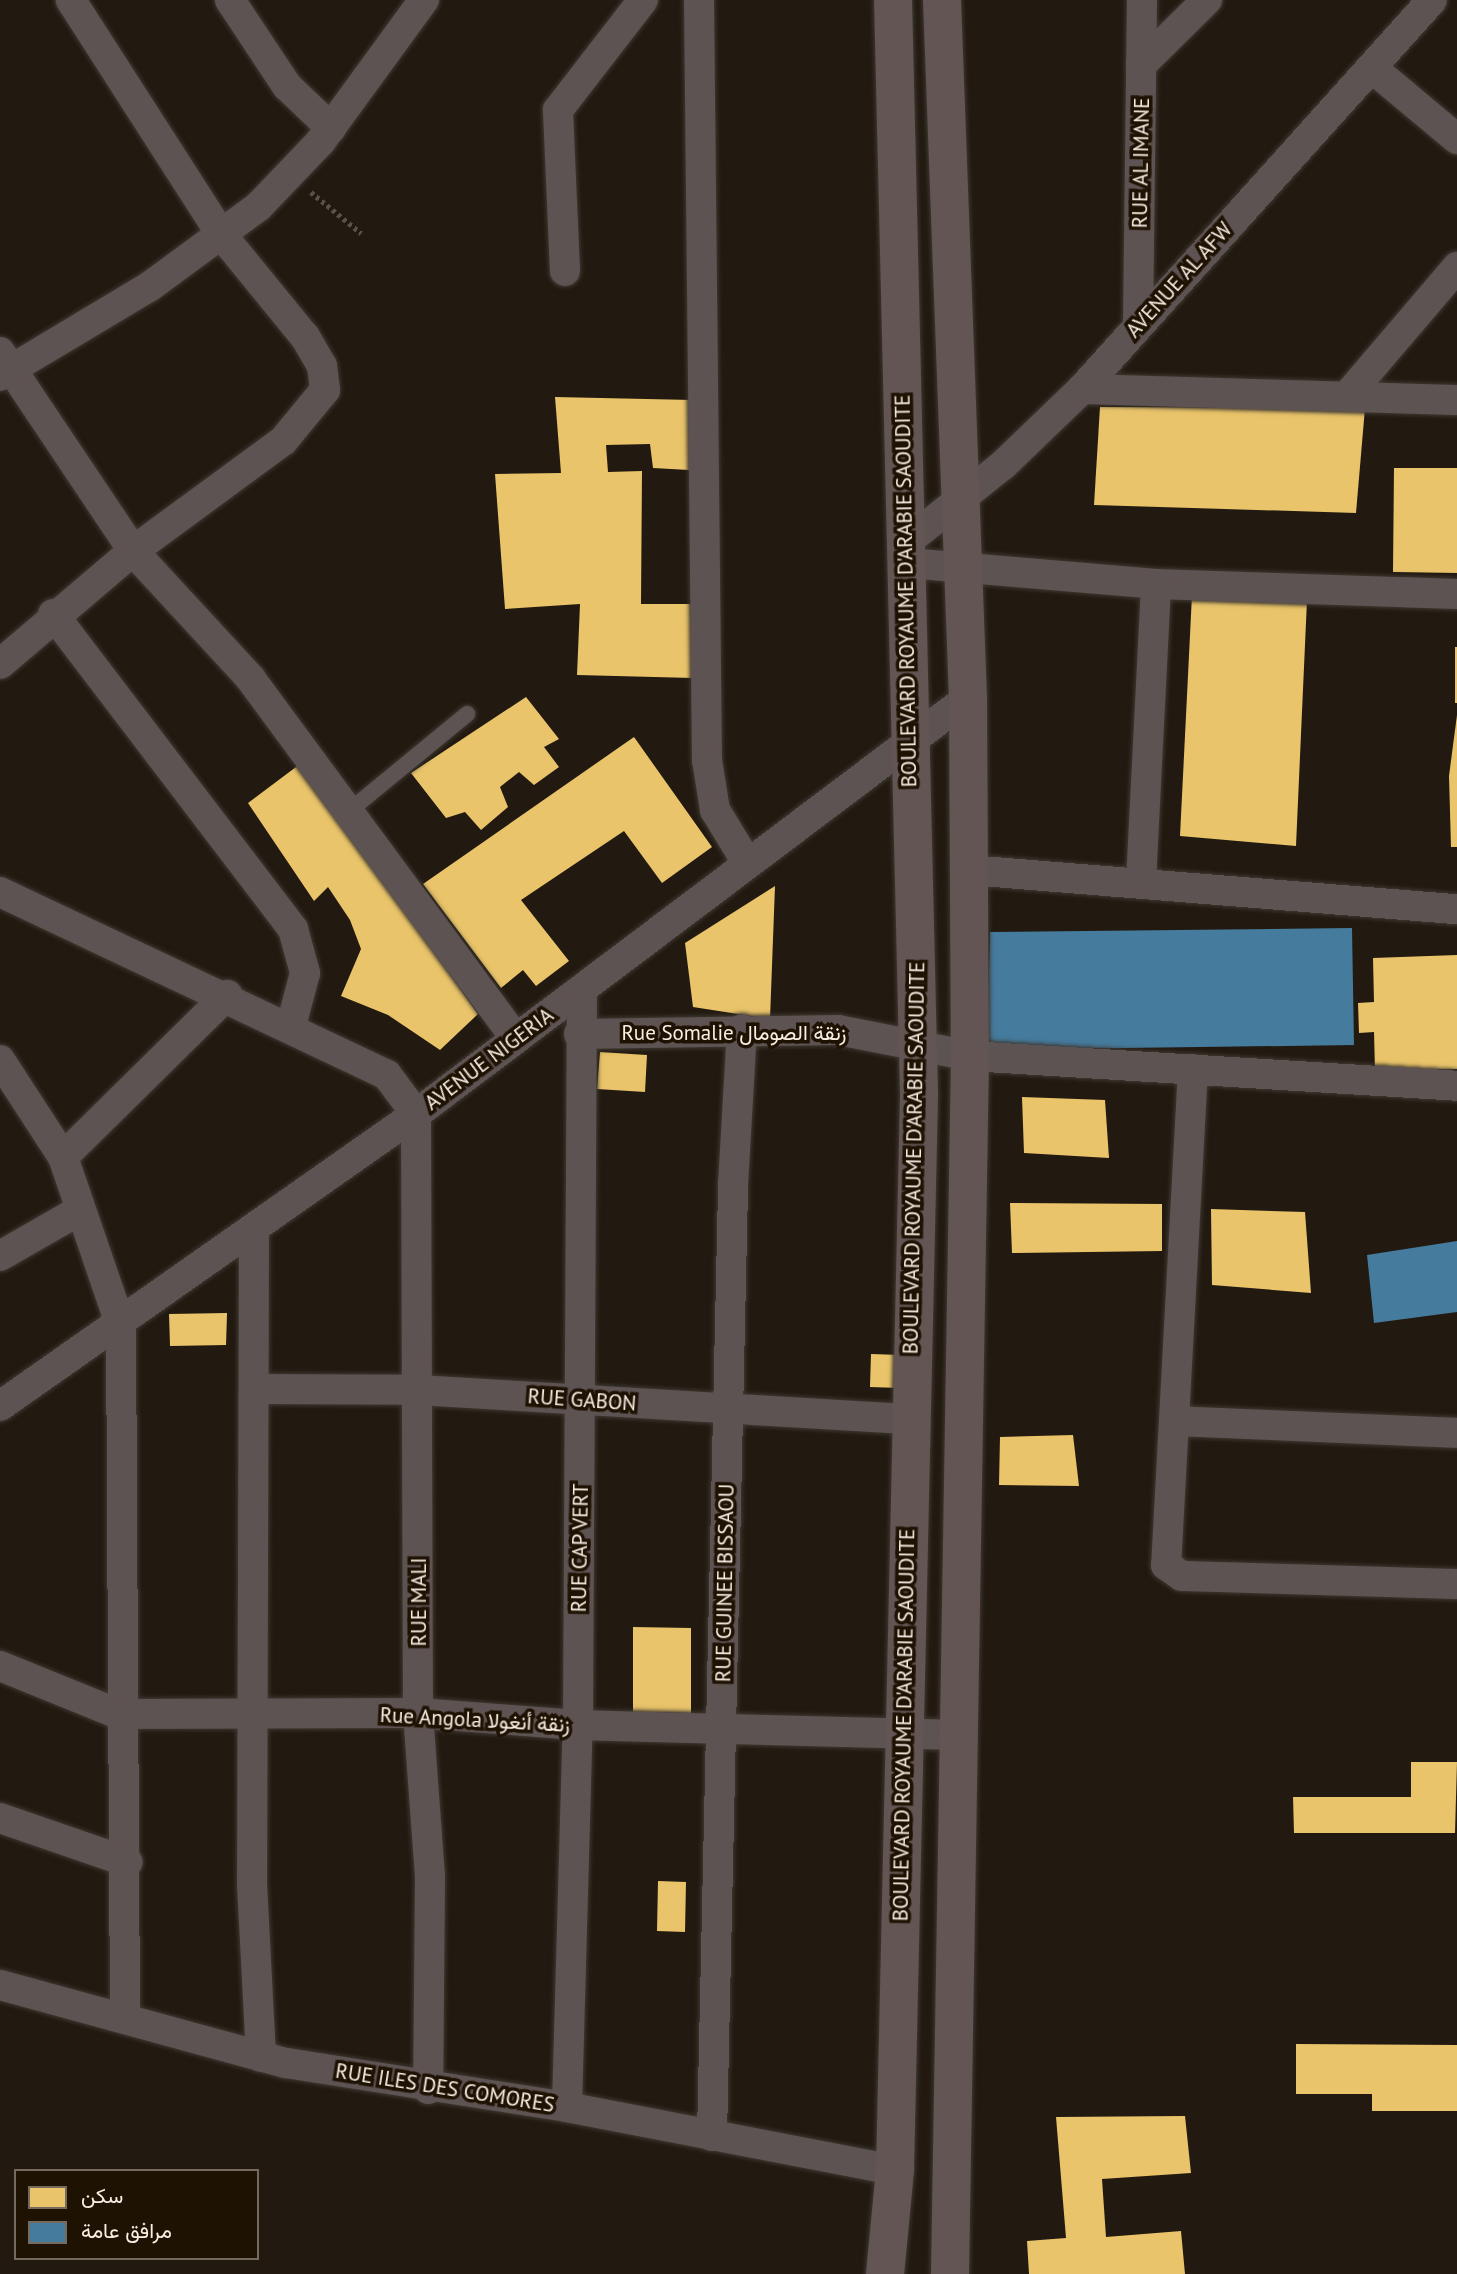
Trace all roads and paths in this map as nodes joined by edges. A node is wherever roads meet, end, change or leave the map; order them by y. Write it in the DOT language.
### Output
graph roads {
  1 [pos="71,0"];
  2 [pos="230,0"];
  3 [pos="424,0"];
  4 [pos="643,0"];
  5 [pos="699,0"];
  6 [pos="893,0"];
  7 [pos="942,0"];
  8 [pos="1142,0"];
  9 [pos="1207,0"];
  10 [pos="1432,0"];
  11 [pos="1142,65"];
  12 [pos="1371,68"];
  13 [pos="331,128"];
  14 [pos="1457,139"];
  15 [pos="292,175"];
  16 [pos="361,233"];
  17 [pos="221,234"];
  18 [pos="1457,267"];
  19 [pos="565,271"];
  20 [pos="1138,325"];
  21 [pos="3,367"];
  22 [pos="1082,389"];
  23 [pos="1347,396"];
  24 [pos="1457,400"];
  25 [pos="960,502"];
  26 [pos="133,551"];
  27 [pos="908,552"];
  28 [pos="962,565"];
  29 [pos="1156,584"];
  30 [pos="1457,594"];
  31 [pos="53,614"];
  32 [pos="0,664"];
  33 [pos="968,698"];
  34 [pos="467,714"];
  35 [pos="908,741"];
  36 [pos="349,811"];
  37 [pos="746,861"];
  38 [pos="969,870"];
  39 [pos="1141,882"];
  40 [pos="0,892"];
  41 [pos="1457,909"];
  42 [pos="582,989"];
  43 [pos="227,995"];
  44 [pos="291,1026"];
  45 [pos="742,1029"];
  46 [pos="579,1034"];
  47 [pos="514,1038"];
  48 [pos="919,1041"];
  49 [pos="970,1056"];
  50 [pos="0,1060"];
  51 [pos="1193,1069"];
  52 [pos="1457,1086"];
  53 [pos="416,1114"];
  54 [pos="64,1157"];
  55 [pos="80,1210"];
  56 [pos="254,1229"];
  57 [pos="0,1256"];
  58 [pos="121,1326"];
  59 [pos="254,1389"];
  60 [pos="418,1390"];
  61 [pos="582,1399"];
  62 [pos="0,1406"];
  63 [pos="728,1411"];
  64 [pos="910,1419"];
  65 [pos="1174,1421"];
  66 [pos="1457,1433"];
  67 [pos="1457,1584"];
  68 [pos="0,1666"];
  69 [pos="418,1713"];
  70 [pos="118,1714"];
  71 [pos="253,1716"];
  72 [pos="578,1725"];
  73 [pos="722,1731"];
  74 [pos="960,1735"];
  75 [pos="903,1737"];
  76 [pos="0,1818"];
  77 [pos="128,1861"];
  78 [pos="0,1985"];
  79 [pos="125,2015"];
  80 [pos="261,2057"];
  81 [pos="428,2089"];
  82 [pos="567,2107"];
  83 [pos="712,2136"];
  84 [pos="895,2170"];
  85 [pos="885,2274"];
  86 [pos="950,2274"];
  1 -- 17 [label="street"];
  2 -- 13 [label="street"];
  3 -- 13 [label="street"];
  4 -- 19 [label="street"];
  5 -- 37 [label="street"];
  6 -- 27 [label="main road, BOULEVARD ROYAUME D'ARABIE SAOUDITE"];
  7 -- 25 [label="main road"];
  8 -- 11 [label="street, RUE AL IMANE"];
  9 -- 11 [label="street"];
  10 -- 12 [label="street, AVENUE AL AFW"];
  11 -- 20 [label="street, RUE AL IMANE"];
  12 -- 14 [label="street"];
  12 -- 20 [label="street, AVENUE AL AFW"];
  13 -- 15 [label="street"];
  15 -- 16 [label="path"];
  15 -- 17 [label="street"];
  17 -- 21 [label="street"];
  17 -- 26 [label="street"];
  18 -- 23 [label="street"];
  20 -- 22 [label="street, AVENUE AL AFW"];
  21 -- 26 [label="street"];
  22 -- 23 [label="street"];
  22 -- 25 [label="street, AVENUE AL AFW"];
  23 -- 24 [label="street"];
  25 -- 27 [label="street, AVENUE AL AFW"];
  25 -- 28 [label="main road"];
  26 -- 31 [label="street"];
  26 -- 36 [label="street"];
  27 -- 28 [label="street"];
  27 -- 35 [label="main road, BOULEVARD ROYAUME D'ARABIE SAOUDITE"];
  28 -- 29 [label="street"];
  28 -- 33 [label="main road"];
  29 -- 30 [label="street"];
  29 -- 39 [label="street"];
  31 -- 32 [label="street"];
  31 -- 44 [label="street"];
  33 -- 35 [label="street, AVENUE NIGERIA"];
  33 -- 38 [label="main road"];
  34 -- 36 [label="lane"];
  35 -- 37 [label="street, AVENUE NIGERIA"];
  35 -- 48 [label="main road, BOULEVARD ROYAUME D'ARABIE SAOUDITE"];
  36 -- 47 [label="street"];
  37 -- 42 [label="street, AVENUE NIGERIA"];
  38 -- 39 [label="street"];
  38 -- 49 [label="main road"];
  39 -- 41 [label="street"];
  40 -- 43 [label="street"];
  42 -- 46 [label="street, RUE CAP VERT"];
  42 -- 47 [label="street, AVENUE NIGERIA"];
  43 -- 44 [label="street"];
  43 -- 54 [label="street"];
  44 -- 53 [label="street"];
  45 -- 46 [label="street, Rue Somalie زنقة الصومال"];
  45 -- 48 [label="street, Rue Somalie زنقة الصومال"];
  45 -- 63 [label="street, RUE GUINEE BISSAOU"];
  46 -- 61 [label="street, RUE CAP VERT"];
  47 -- 53 [label="street, AVENUE NIGERIA"];
  48 -- 49 [label="street, Rue Somalie زنقة الصومال"];
  48 -- 64 [label="main road, BOULEVARD ROYAUME D'ARABIE SAOUDITE"];
  49 -- 51 [label="street, Rue Somalie زنقة الصومال"];
  49 -- 74 [label="main road"];
  50 -- 54 [label="street"];
  51 -- 52 [label="street, Rue Somalie زنقة الصومال"];
  51 -- 65 [label="street"];
  53 -- 56 [label="street, AVENUE NIGERIA"];
  53 -- 60 [label="street, RUE MALI"];
  54 -- 55 [label="street"];
  55 -- 57 [label="street"];
  55 -- 58 [label="street"];
  56 -- 58 [label="street, AVENUE NIGERIA"];
  56 -- 59 [label="street"];
  58 -- 62 [label="street, AVENUE NIGERIA"];
  58 -- 70 [label="street"];
  59 -- 60 [label="street, RUE GABON"];
  59 -- 71 [label="street"];
  60 -- 61 [label="street, RUE GABON"];
  60 -- 69 [label="street, RUE MALI"];
  61 -- 63 [label="street, RUE GABON"];
  61 -- 72 [label="street, RUE CAP VERT"];
  63 -- 64 [label="street, RUE GABON"];
  63 -- 73 [label="street, RUE GUINEE BISSAOU"];
  64 -- 75 [label="main road, BOULEVARD ROYAUME D'ARABIE SAOUDITE"];
  65 -- 66 [label="street"];
  65 -- 67 [label="street"];
  68 -- 70 [label="street, Rue Angola زنقة أنغولا"];
  69 -- 71 [label="street, Rue Angola زنقة أنغولا"];
  69 -- 72 [label="street, Rue Angola زنقة أنغولا"];
  69 -- 81 [label="street, RUE MALI"];
  70 -- 71 [label="street, Rue Angola زنقة أنغولا"];
  70 -- 77 [label="street"];
  71 -- 80 [label="street"];
  72 -- 73 [label="street, Rue Angola زنقة أنغولا"];
  72 -- 82 [label="street, RUE CAP VERT"];
  73 -- 75 [label="street, Rue Angola زنقة أنغولا"];
  73 -- 83 [label="street, RUE GUINEE BISSAOU"];
  74 -- 75 [label="street, Rue Angola زنقة أنغولا"];
  74 -- 86 [label="main road"];
  75 -- 84 [label="main road, BOULEVARD ROYAUME D'ARABIE SAOUDITE"];
  76 -- 77 [label="street"];
  77 -- 79 [label="street"];
  78 -- 79 [label="street, RUE ILES DES COMORES"];
  79 -- 80 [label="street, RUE ILES DES COMORES"];
  80 -- 81 [label="street, RUE ILES DES COMORES"];
  81 -- 82 [label="street, RUE ILES DES COMORES"];
  82 -- 83 [label="street, RUE ILES DES COMORES"];
  83 -- 84 [label="street, RUE ILES DES COMORES"];
  84 -- 85 [label="main road, BOULEVARD ROYAUME D'ARABIE SAOUDITE"];
}
